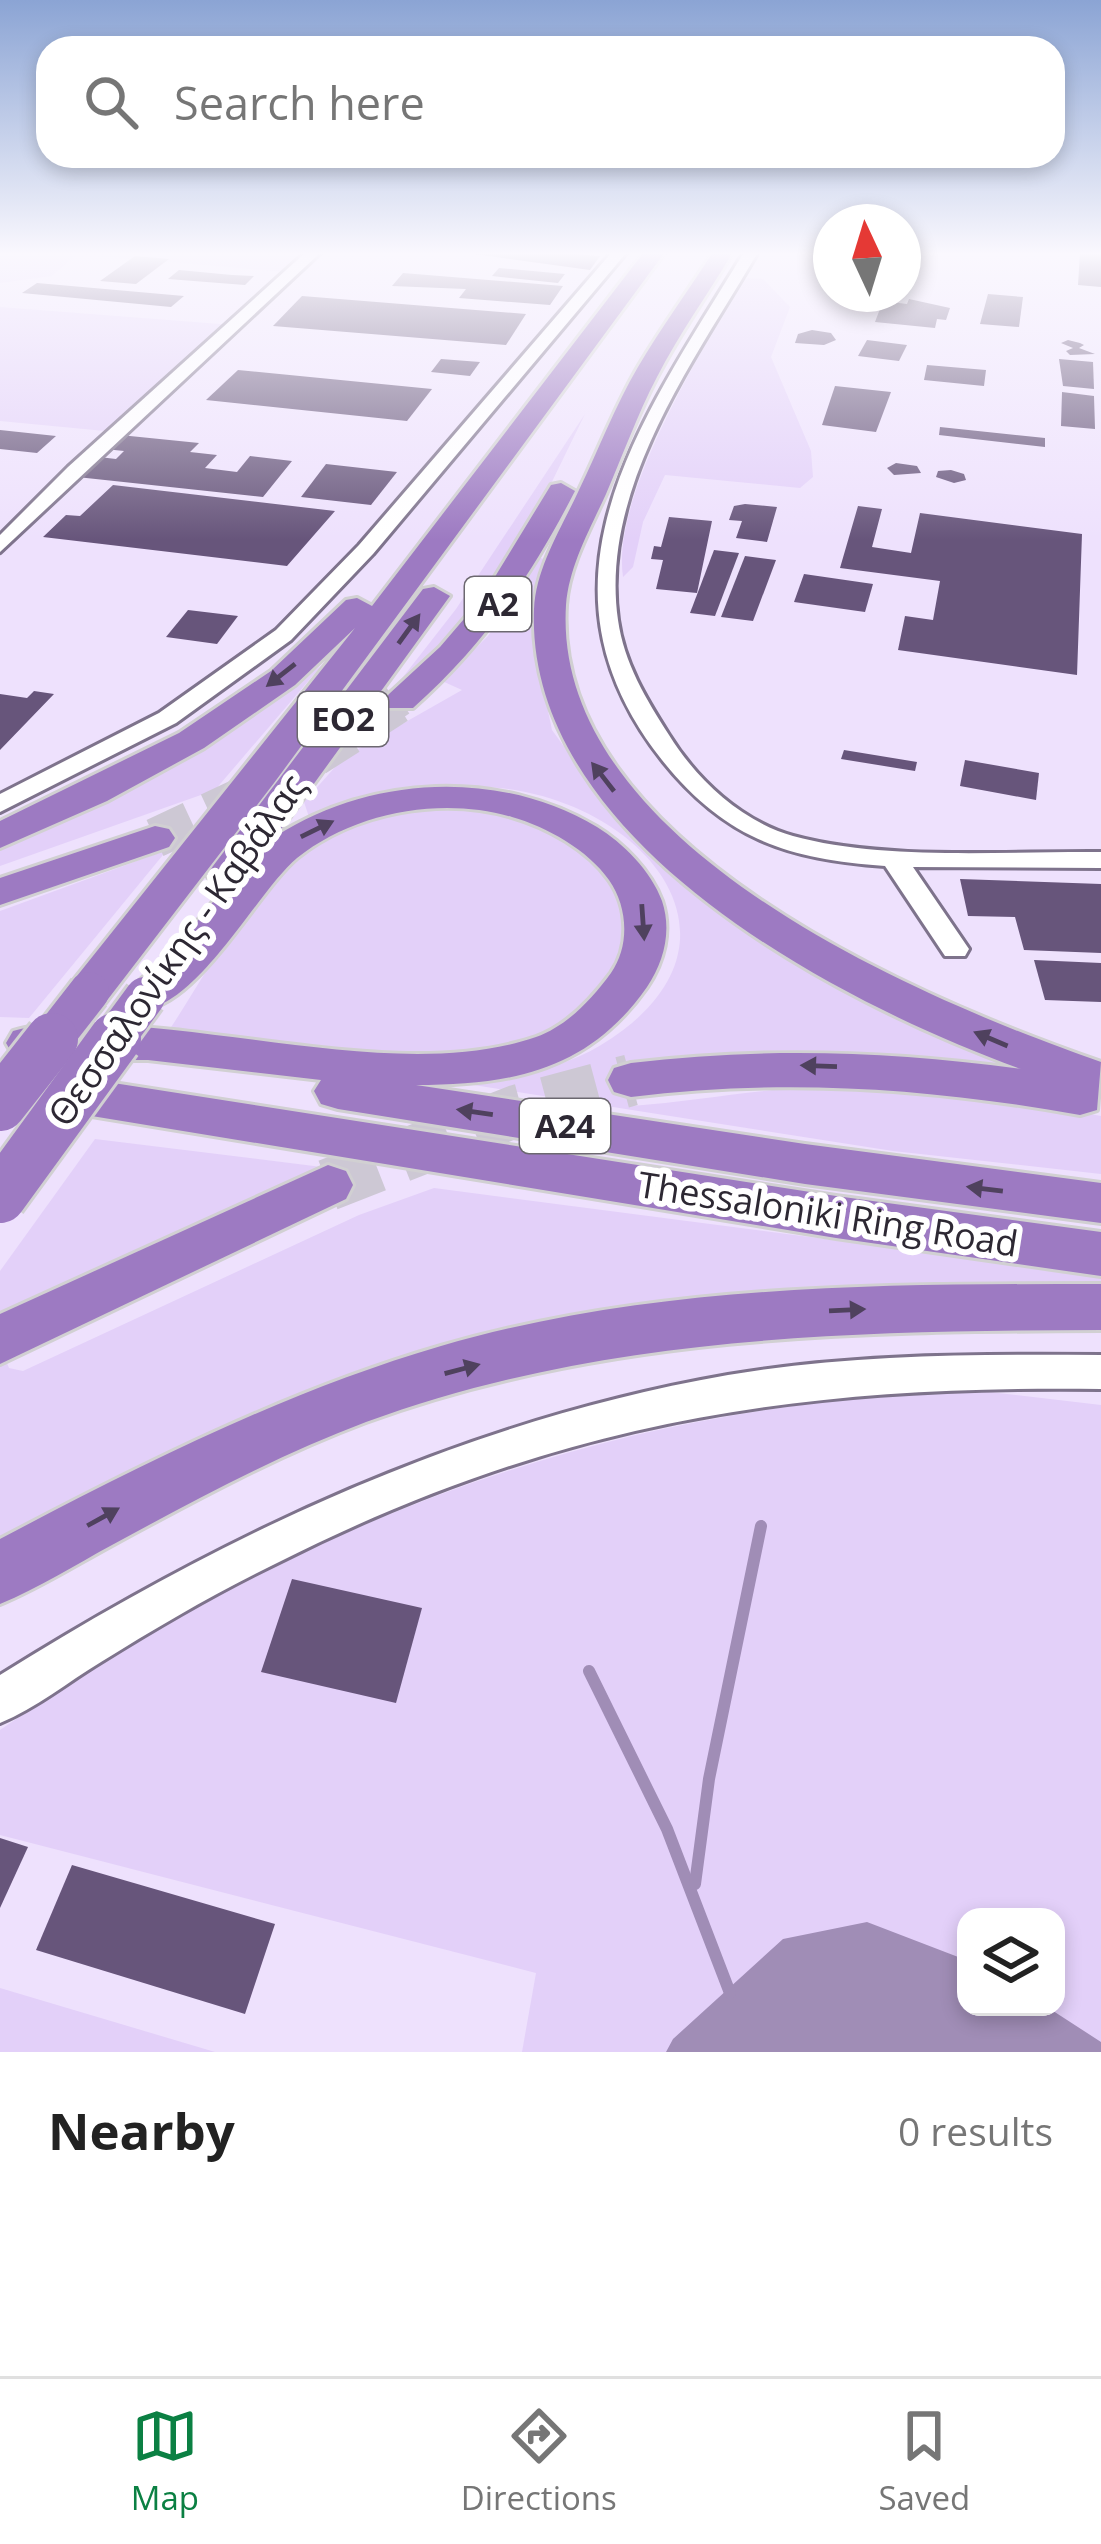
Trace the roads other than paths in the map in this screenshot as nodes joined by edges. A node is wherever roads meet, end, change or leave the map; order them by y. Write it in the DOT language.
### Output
graph roads {
  1 [pos="209,348"];
  2 [pos="534,348"];
  3 [pos="602,348"];
  4 [pos="610,348"];
  5 [pos="629,348"];
  6 [pos="663,348"];
  7 [pos="695,348"];
  8 [pos="459,512"];
  9 [pos="0,546"];
  10 [pos="401,701"];
  11 [pos="0,804"];
  12 [pos="0,836"];
  13 [pos="155,838"];
  14 [pos="892,856"];
  15 [pos="1101,860"];
  16 [pos="0,892"];
  17 [pos="955,949"];
  18 [pos="145,998"];
  19 [pos="15,1042"];
  20 [pos="631,1080"];
  21 [pos="1101,1080"];
  22 [pos="0,1084"];
  23 [pos="1101,1101"];
  24 [pos="0,1105"];
  25 [pos="343,1134"];
  26 [pos="328,1184"];
  27 [pos="0,1198"];
  28 [pos="1101,1203"];
  29 [pos="1101,1254"];
  30 [pos="1101,1307"];
  31 [pos="0,1340"];
  32 [pos="1101,1372"];
  33 [pos="0,1574"];
  34 [pos="0,1701"];
  1 -- 9 [label="street"];
  2 -- 11 [label="street"];
  3 -- 8 [label="highway, Θεσσαλονίκης - Καβάλας"];
  18 -- 4 [label="highway, Θεσσαλονίκης - Καβάλας / ΕΟ2, one-way"];
  5 -- 10 [label="highway, Α2"];
  21 -- 6 [label="highway, one-way"];
  7 -- 14 [label="street"];
  8 -- 12 [label="highway, one-way"];
  8 -- 24 [label="highway, Θεσσαλονίκης - Καβάλας / ΕΟ2, bridge"];
  13 -- 16 [label="highway"];
  14 -- 15 [label="street"];
  14 -- 17 [label="street"];
  18 -- 19 [label="highway, one-way"];
  18 -- 27 [label="highway, Θεσσαλονίκης - Καβάλας / ΕΟ2, bridge"];
  28 -- 19 [label="highway, Α24, one-way"];
  23 -- 20 [label="highway, one-way"];
  22 -- 25 [label="highway, Α24"];
  24 -- 25 [label="highway"];
  25 -- 29 [label="highway, Thessaloniki Ring Road / Α24"];
  26 -- 31 [label="highway"];
  33 -- 30 [label="highway, one-way"];
  32 -- 34 [label="street"];
}
